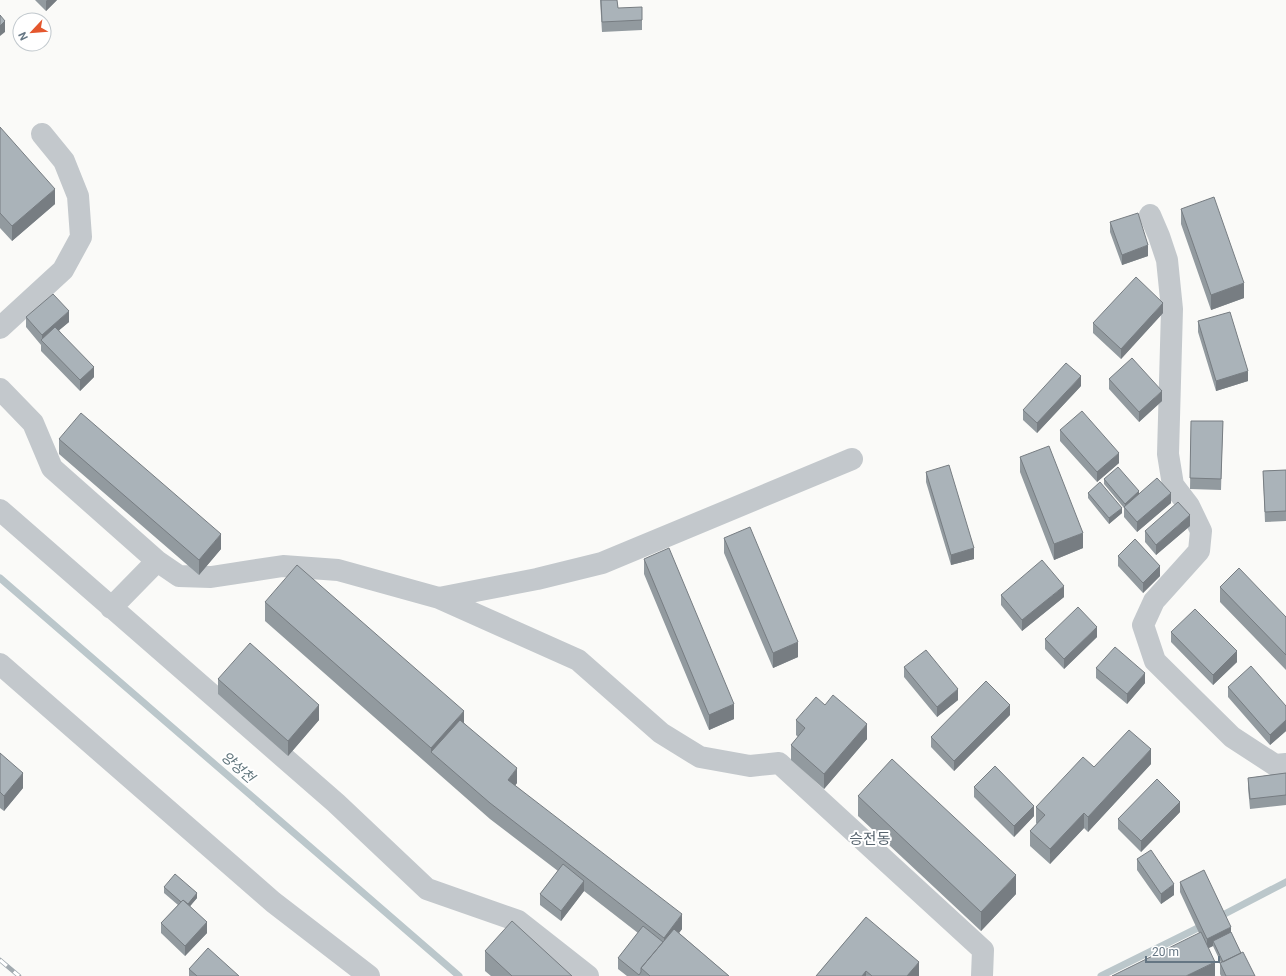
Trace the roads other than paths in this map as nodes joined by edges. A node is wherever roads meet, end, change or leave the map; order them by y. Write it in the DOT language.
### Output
graph roads {
  1 [pos="42,134"];
  2 [pos="1150,215"];
  3 [pos="0,328"];
  4 [pos="0,389"];
  5 [pos="852,458"];
  6 [pos="0,510"];
  7 [pos="157,561"];
  8 [pos="439,598"];
  9 [pos="111,608"];
  10 [pos="0,664"];
  11 [pos="1286,764"];
  12 [pos="369,976"];
  13 [pos="588,976"];
  14 [pos="982,976"];
  1 -- 3 [label="street"];
  2 -- 11 [label="street"];
  4 -- 7 [label="street"];
  5 -- 8 [label="street"];
  6 -- 9 [label="street"];
  7 -- 8 [label="street"];
  7 -- 9 [label="street"];
  8 -- 14 [label="street"];
  9 -- 13 [label="street"];
  10 -- 12 [label="street"];
}
